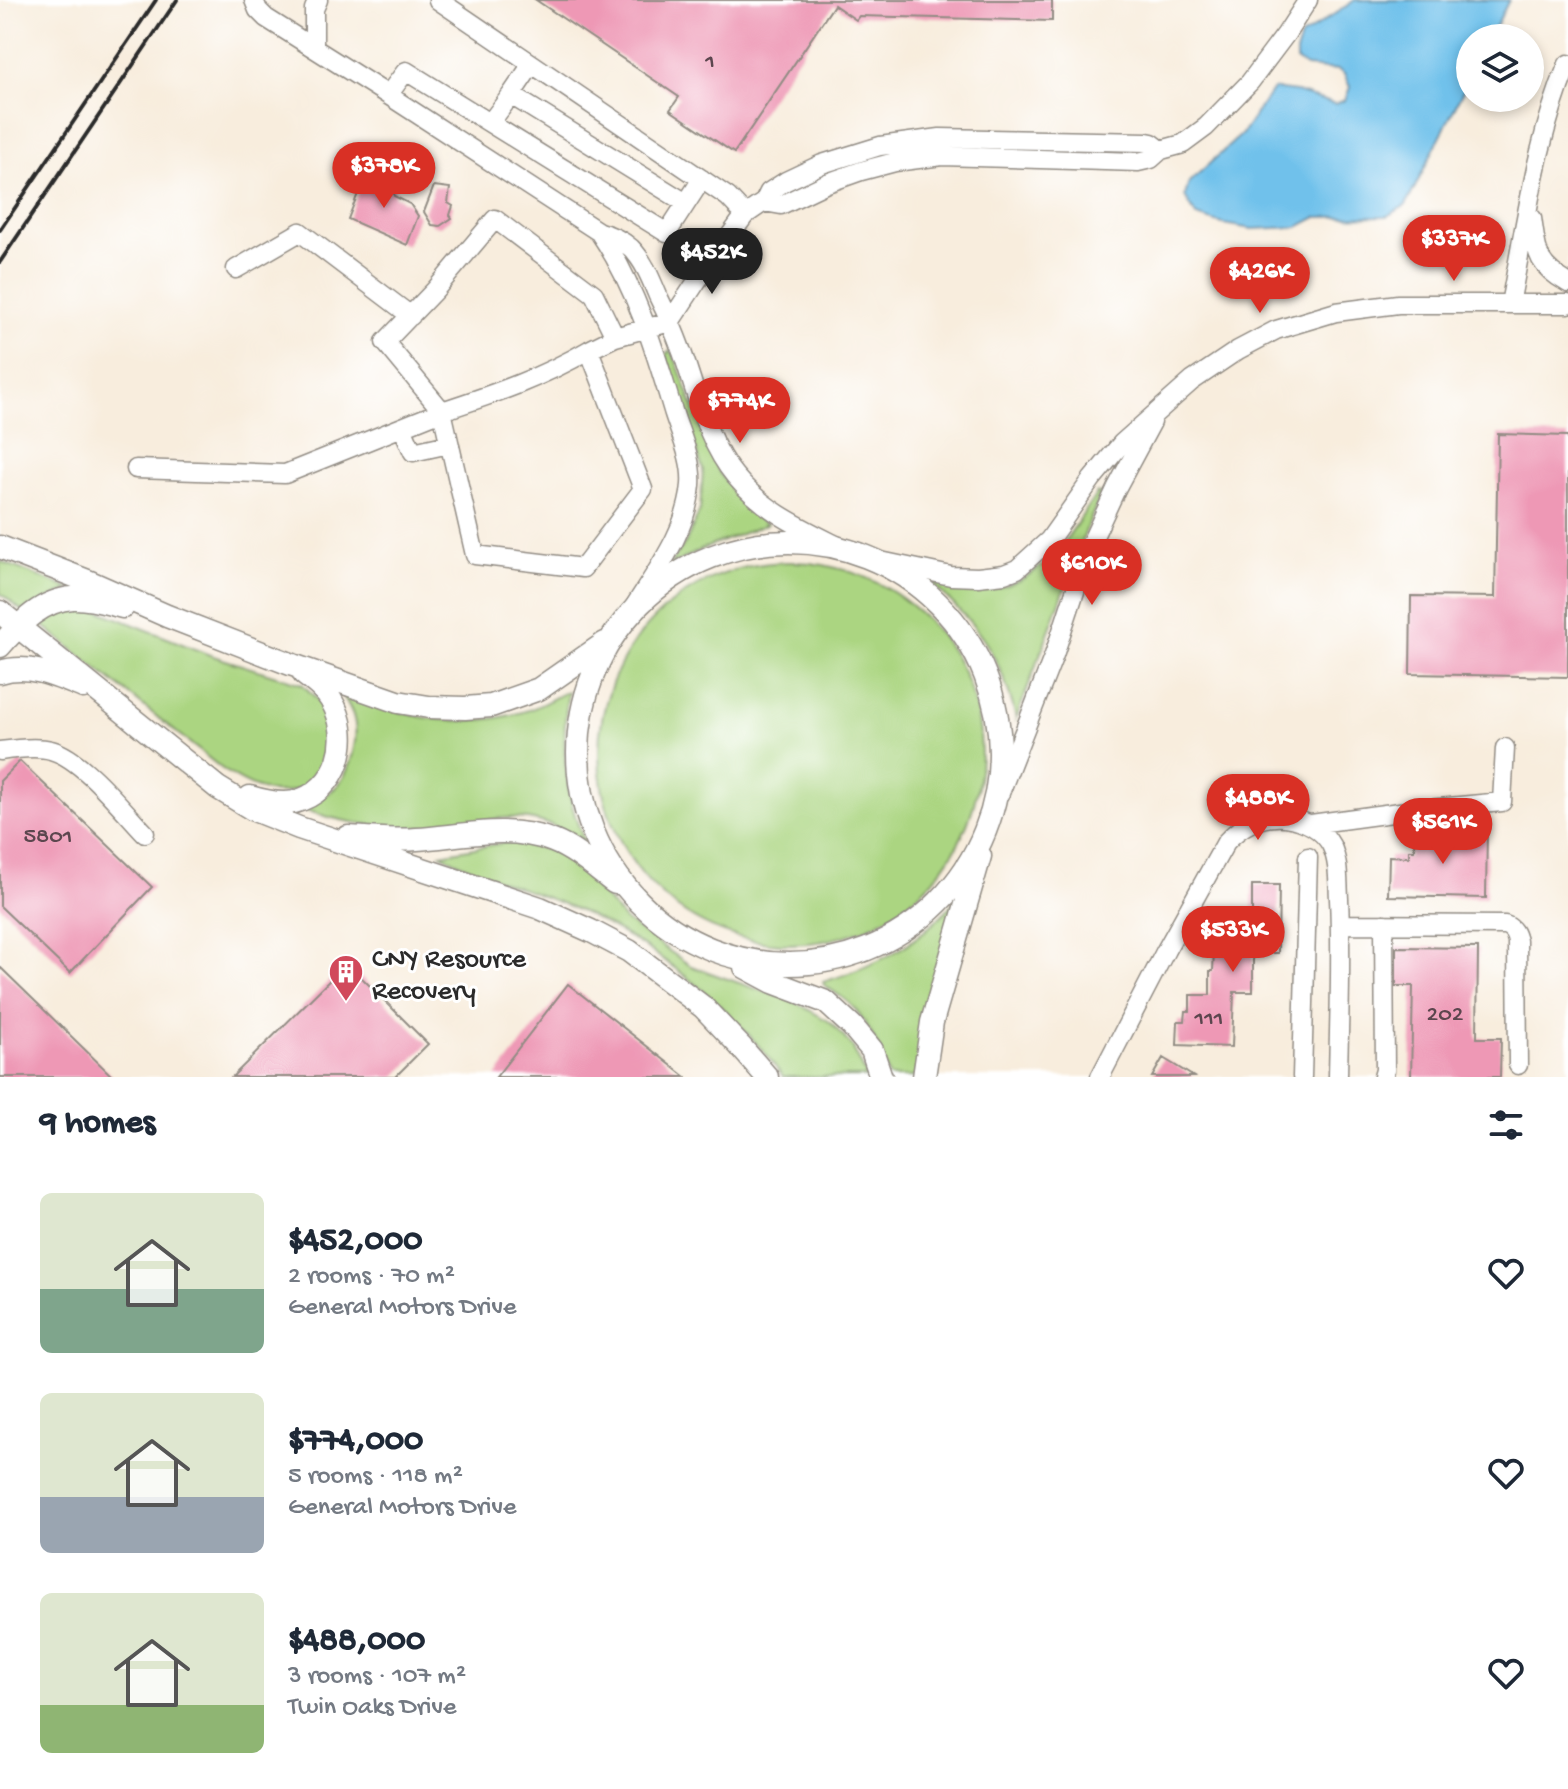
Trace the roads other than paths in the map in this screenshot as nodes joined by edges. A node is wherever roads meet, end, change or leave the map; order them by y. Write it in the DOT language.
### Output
graph roads {
  1 [pos="254,0"];
  2 [pos="318,0"];
  3 [pos="438,0"];
  4 [pos="1308,0"];
  5 [pos="314,48"];
  6 [pos="532,64"];
  7 [pos="1568,64"];
  8 [pos="388,95"];
  9 [pos="511,95"];
  10 [pos="490,123"];
  11 [pos="702,179"];
  12 [pos="686,203"];
  13 [pos="1529,203"];
  14 [pos="745,215"];
  15 [pos="599,232"];
  16 [pos="236,269"];
  17 [pos="1568,283"];
  18 [pos="1510,304"];
  19 [pos="1568,304"];
  20 [pos="411,316"];
  21 [pos="670,322"];
  22 [pos="646,330"];
  23 [pos="615,337"];
  24 [pos="589,350"];
  25 [pos="1159,409"];
  26 [pos="442,411"];
  27 [pos="402,427"];
  28 [pos="449,444"];
  29 [pos="136,469"];
  30 [pos="0,547"];
  31 [pos="840,547"];
  32 [pos="885,562"];
  33 [pos="634,607"];
  34 [pos="0,612"];
  35 [pos="167,616"];
  36 [pos="18,626"];
  37 [pos="606,643"];
  38 [pos="0,646"];
  39 [pos="293,665"];
  40 [pos="0,672"];
  41 [pos="102,694"];
  42 [pos="1505,748"];
  43 [pos="0,751"];
  44 [pos="218,788"];
  45 [pos="1000,793"];
  46 [pos="1311,824"];
  47 [pos="145,833"];
  48 [pos="323,837"];
  49 [pos="985,839"];
  50 [pos="1308,857"];
  51 [pos="628,892"];
  52 [pos="1340,924"];
  53 [pos="1384,924"];
  54 [pos="726,956"];
  55 [pos="1321,1043"];
  56 [pos="1518,1065"];
  57 [pos="767,1077"];
  58 [pos="881,1077"];
  59 [pos="924,1077"];
  60 [pos="1100,1077"];
  61 [pos="1302,1077"];
  62 [pos="1338,1077"];
  63 [pos="1383,1077"];
  1 -- 5 [label="street"];
  2 -- 5 [label="street"];
  3 -- 6 [label="street"];
  4 -- 14 [label="street"];
  5 -- 8 [label="street"];
  6 -- 9 [label="street"];
  6 -- 11 [label="street"];
  7 -- 13 [label="street"];
  8 -- 10 [label="street"];
  8 -- 15 [label="street"];
  9 -- 10 [label="street"];
  9 -- 12 [label="street"];
  10 -- 12 [label="street"];
  11 -- 12 [label="street"];
  11 -- 14 [label="street"];
  13 -- 17 [label="street"];
  13 -- 18 [label="street"];
  14 -- 21 [label="street"];
  15 -- 21 [label="street"];
  15 -- 22 [label="street"];
  16 -- 20 [label="street"];
  18 -- 19 [label="street"];
  18 -- 25 [label="street"];
  20 -- 23 [label="street"];
  20 -- 26 [label="street"];
  21 -- 22 [label="street"];
  21 -- 31 [label="street"];
  22 -- 23 [label="street"];
  22 -- 33 [label="street"];
  23 -- 24 [label="street"];
  24 -- 26 [label="street"];
  24 -- 28 [label="street"];
  25 -- 32 [label="street"];
  25 -- 45 [label="street"];
  26 -- 27 [label="street"];
  26 -- 28 [label="street"];
  27 -- 28 [label="street"];
  27 -- 29 [label="street"];
  30 -- 35 [label="main road"];
  31 -- 32 [label="main road"];
  31 -- 33 [label="main road"];
  32 -- 45 [label="main road"];
  33 -- 37 [label="main road"];
  34 -- 36 [label="main road"];
  35 -- 36 [label="main road"];
  35 -- 39 [label="main road"];
  36 -- 38 [label="main road"];
  36 -- 41 [label="main road"];
  37 -- 39 [label="main road"];
  37 -- 51 [label="main road"];
  39 -- 44 [label="main road"];
  40 -- 41 [label="main road"];
  41 -- 44 [label="main road"];
  42 -- 46 [label="street"];
  43 -- 47 [label="street"];
  44 -- 48 [label="main road"];
  45 -- 49 [label="main road"];
  46 -- 52 [label="street"];
  46 -- 60 [label="street"];
  48 -- 51 [label="main road"];
  48 -- 57 [label="main road"];
  49 -- 54 [label="main road"];
  49 -- 59 [label="main road"];
  50 -- 55 [label="street"];
  51 -- 54 [label="main road"];
  52 -- 53 [label="street"];
  52 -- 55 [label="street"];
  53 -- 56 [label="street"];
  53 -- 63 [label="street"];
  54 -- 58 [label="main road"];
  55 -- 61 [label="street"];
  55 -- 62 [label="street"];
}
